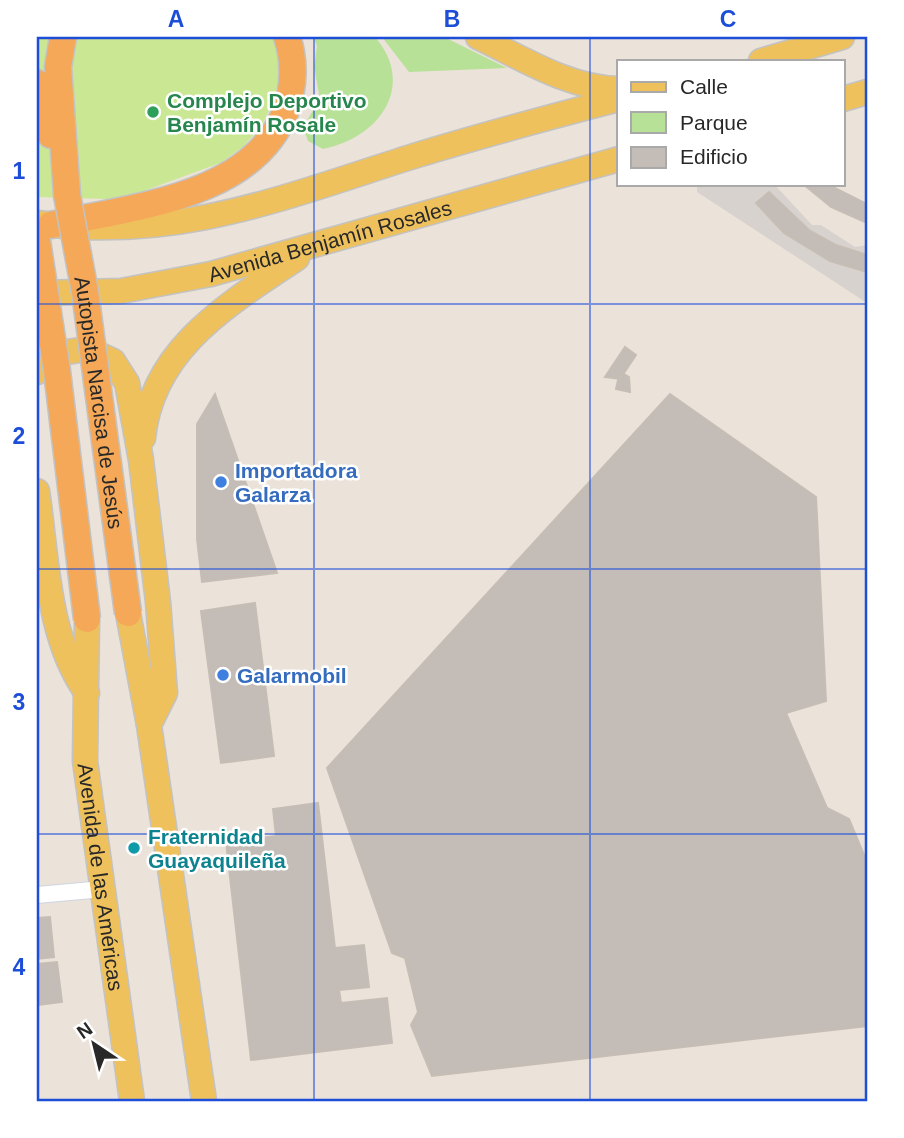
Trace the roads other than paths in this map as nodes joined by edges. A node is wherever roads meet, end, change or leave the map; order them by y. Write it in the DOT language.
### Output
graph roads {
  1 [pos="63,37"];
  2 [pos="287,37"];
  3 [pos="478,37"];
  4 [pos="842,37"];
  5 [pos="764,60"];
  6 [pos="37,83"];
  7 [pos="617,89"];
  8 [pos="867,92"];
  9 [pos="844,99"];
  10 [pos="617,100"];
  11 [pos="617,160"];
  12 [pos="67,194"];
  13 [pos="42,229"];
  14 [pos="312,247"];
  15 [pos="37,293"];
  16 [pos="37,372"];
  17 [pos="141,460"];
  18 [pos="37,491"];
  19 [pos="128,613"];
  20 [pos="87,619"];
  21 [pos="87,694"];
  22 [pos="149,725"];
  23 [pos="103,889"];
  24 [pos="37,895"];
  25 [pos="132,1101"];
  26 [pos="204,1101"];
  1 -- 12 [label="highway"];
  2 -- 13 [label="highway"];
  3 -- 7 [label="main road"];
  4 -- 5 [label="main road"];
  6 -- 12 [label="highway, Autopista Narcisa de Jesús"];
  8 -- 9 [label="main road"];
  10 -- 13 [label="main road"];
  11 -- 14 [label="main road, Avenida Benjamín Rosales"];
  12 -- 19 [label="highway, Autopista Narcisa de Jesús, bridge"];
  13 -- 20 [label="highway, Autopista Narcisa de Jesús, bridge"];
  14 -- 15 [label="main road, Avenida Benjamín Rosales"];
  14 -- 17 [label="main road"];
  16 -- 17 [label="main road"];
  17 -- 22 [label="main road"];
  18 -- 21 [label="main road"];
  19 -- 22 [label="main road, Autopista Narcisa de Jesús"];
  20 -- 21 [label="main road, Autopista Narcisa de Jesús"];
  21 -- 23 [label="main road, Avenida de las Américas"];
  22 -- 26 [label="main road"];
  23 -- 24 [label="street"];
  23 -- 25 [label="main road, Avenida de las Américas"];
}
